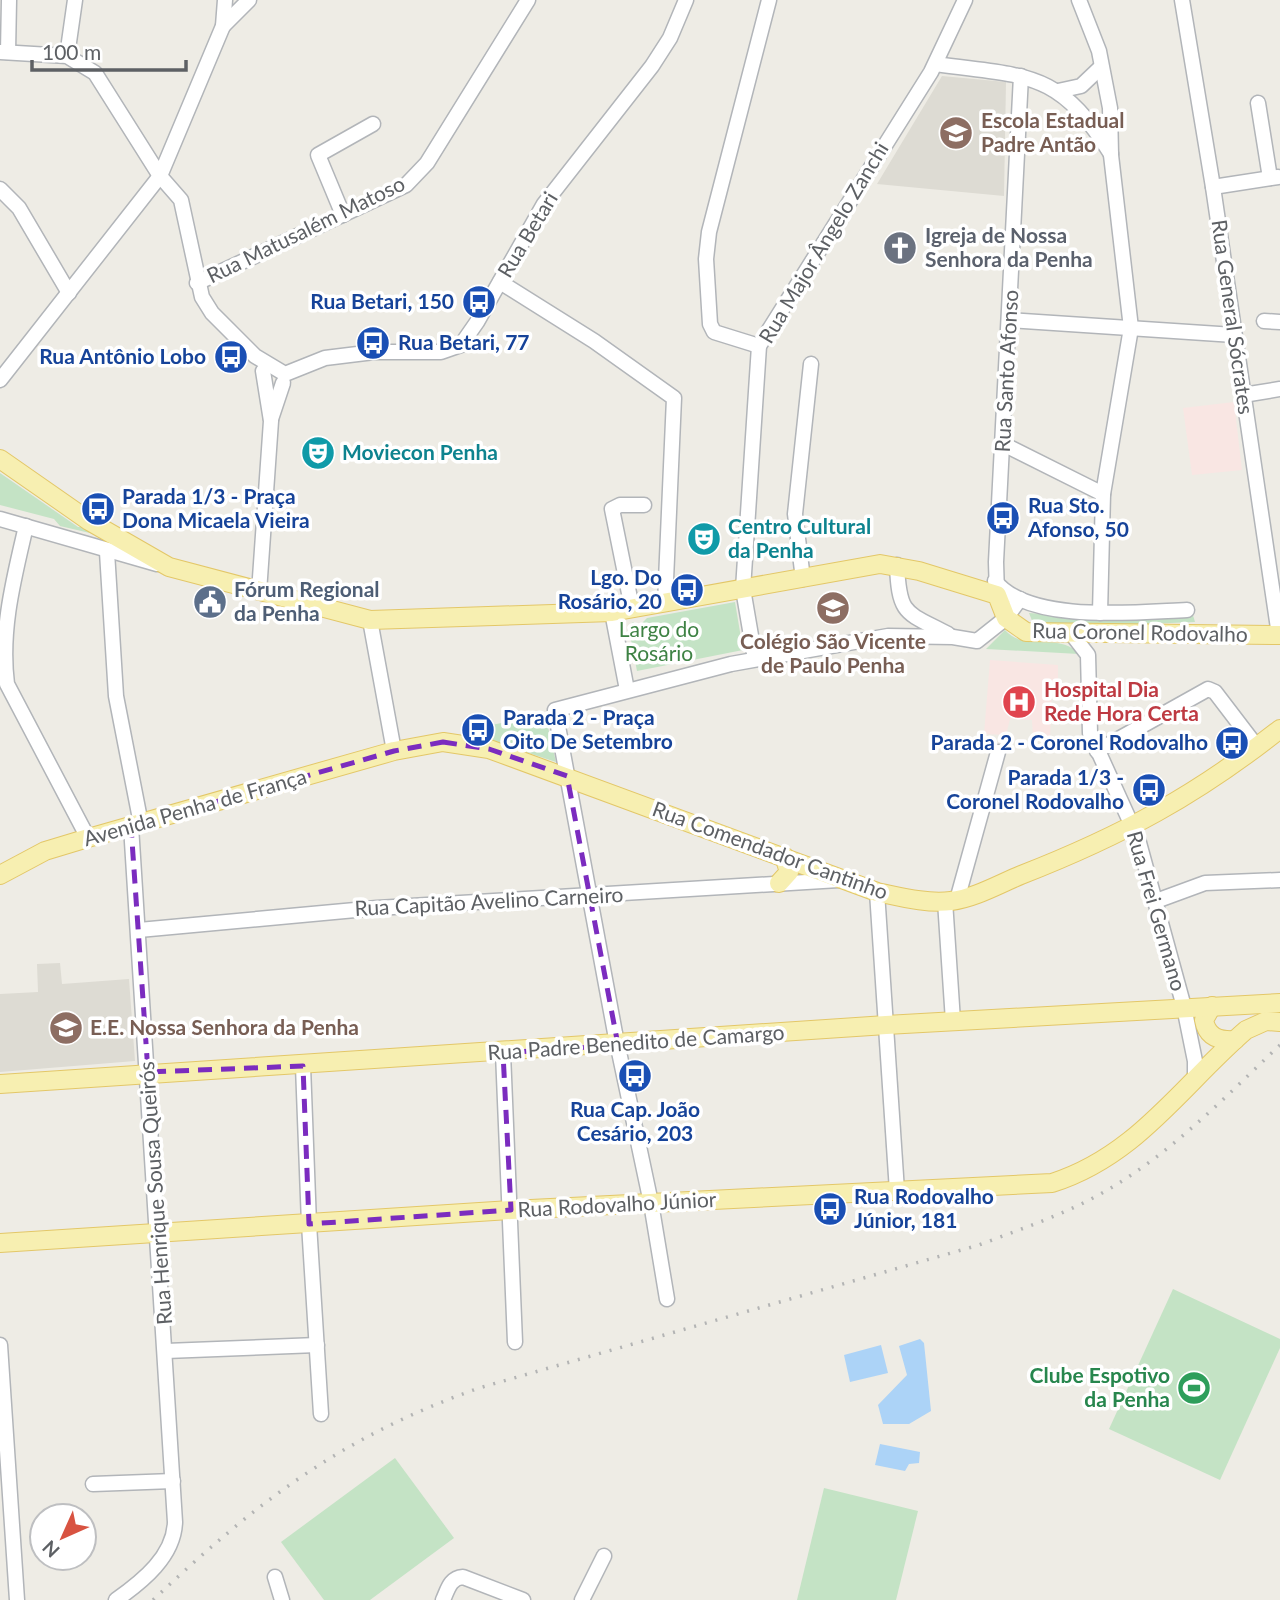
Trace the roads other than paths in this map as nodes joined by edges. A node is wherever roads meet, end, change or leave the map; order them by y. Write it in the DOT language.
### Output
graph roads {
  1 [pos="9,0"];
  2 [pos="75,0"];
  3 [pos="225,0"];
  4 [pos="249,0"];
  5 [pos="518,0"];
  6 [pos="528,0"];
  7 [pos="686,0"];
  8 [pos="769,0"];
  9 [pos="965,0"];
  10 [pos="1079,0"];
  11 [pos="1182,0"];
  12 [pos="518,16"];
  13 [pos="223,26"];
  14 [pos="4,52"];
  15 [pos="67,56"];
  16 [pos="936,64"];
  17 [pos="1101,67"];
  18 [pos="1021,76"];
  19 [pos="1058,92"];
  20 [pos="1258,103"];
  21 [pos="373,124"];
  22 [pos="1111,155"];
  23 [pos="160,176"];
  24 [pos="1275,178"];
  25 [pos="1213,187"];
  26 [pos="0,189"];
  27 [pos="343,215"];
  28 [pos="500,282"];
  29 [pos="197,283"];
  30 [pos="69,293"];
  31 [pos="1009,320"];
  32 [pos="1264,321"];
  33 [pos="1280,322"];
  34 [pos="1130,328"];
  35 [pos="1234,335"];
  36 [pos="759,346"];
  37 [pos="256,356"];
  38 [pos="811,364"];
  39 [pos="308,366"];
  40 [pos="263,371"];
  41 [pos="0,380"];
  42 [pos="283,383"];
  43 [pos="1280,389"];
  44 [pos="1243,395"];
  45 [pos="271,421"];
  46 [pos="1003,444"];
  47 [pos="0,459"];
  48 [pos="1103,494"];
  49 [pos="644,505"];
  50 [pos="0,519"];
  51 [pos="26,526"];
  52 [pos="107,552"];
  53 [pos="897,565"];
  54 [pos="169,567"];
  55 [pos="803,579"];
  56 [pos="743,589"];
  57 [pos="992,589"];
  58 [pos="259,592"];
  59 [pos="1020,599"];
  60 [pos="665,603"];
  61 [pos="632,608"];
  62 [pos="1186,610"];
  63 [pos="612,612"];
  64 [pos="1100,613"];
  65 [pos="1006,618"];
  66 [pos="370,620"];
  67 [pos="1071,633"];
  68 [pos="1280,635"];
  69 [pos="953,636"];
  70 [pos="754,659"];
  71 [pos="627,690"];
  72 [pos="1280,729"];
  73 [pos="1257,747"];
  74 [pos="394,751"];
  75 [pos="1097,751"];
  76 [pos="998,752"];
  77 [pos="566,776"];
  78 [pos="136,825"];
  79 [pos="1133,827"];
  80 [pos="88,838"];
  81 [pos="785,856"];
  82 [pos="0,875"];
  83 [pos="841,880"];
  84 [pos="1280,880"];
  85 [pos="779,883"];
  86 [pos="877,892"];
  87 [pos="590,896"];
  88 [pos="951,900"];
  89 [pos="1156,901"];
  90 [pos="139,930"];
  91 [pos="1278,1000"];
  92 [pos="1212,1006"];
  93 [pos="1184,1007"];
  94 [pos="953,1021"];
  95 [pos="1280,1022"];
  96 [pos="886,1025"];
  97 [pos="1234,1040"];
  98 [pos="618,1045"];
  99 [pos="503,1053"];
  100 [pos="303,1066"];
  101 [pos="148,1072"];
  102 [pos="1195,1076"];
  103 [pos="0,1084"];
  104 [pos="897,1191"];
  105 [pos="651,1203"];
  106 [pos="511,1210"];
  107 [pos="309,1224"];
  108 [pos="159,1232"];
  109 [pos="0,1243"];
  110 [pos="667,1299"];
  111 [pos="515,1342"];
  112 [pos="0,1345"];
  113 [pos="317,1345"];
  114 [pos="166,1351"];
  115 [pos="321,1414"];
  116 [pos="173,1481"];
  117 [pos="93,1484"];
  118 [pos="604,1556"];
  119 [pos="275,1577"];
  120 [pos="17,1600"];
  121 [pos="116,1600"];
  122 [pos="282,1600"];
  123 [pos="443,1600"];
  124 [pos="523,1600"];
  125 [pos="582,1600"];
  1 -- 14 [label="street"];
  2 -- 15 [label="street"];
  3 -- 13 [label="street"];
  4 -- 13 [label="street"];
  5 -- 12 [label="street"];
  6 -- 12 [label="street, Rua Matusalém Matoso"];
  7 -- 28 [label="street, Rua Betari"];
  8 -- 36 [label="street"];
  9 -- 16 [label="street, Rua Major Ângelo Zanchi"];
  10 -- 17 [label="street"];
  11 -- 25 [label="street, Rua General Sócrates"];
  12 -- 27 [label="street, Rua Matusalém Matoso"];
  13 -- 23 [label="street"];
  14 -- 15 [label="street"];
  15 -- 23 [label="street"];
  16 -- 18 [label="street"];
  16 -- 36 [label="street, Rua Major Ângelo Zanchi"];
  17 -- 19 [label="street"];
  17 -- 22 [label="street"];
  18 -- 19 [label="street"];
  18 -- 31 [label="street, Rua Santo Afonso"];
  19 -- 22 [label="street"];
  20 -- 24 [label="street"];
  21 -- 27 [label="street"];
  22 -- 34 [label="street"];
  23 -- 29 [label="street"];
  23 -- 30 [label="street"];
  24 -- 25 [label="street"];
  25 -- 35 [label="street, Rua General Sócrates"];
  26 -- 30 [label="street"];
  27 -- 29 [label="street, Rua Matusalém Matoso"];
  28 -- 39 [label="street, Rua Betari"];
  28 -- 60 [label="street"];
  29 -- 37 [label="street"];
  30 -- 41 [label="street"];
  31 -- 34 [label="street"];
  31 -- 46 [label="street, Rua Santo Afonso"];
  32 -- 33 [label="street"];
  34 -- 35 [label="street"];
  34 -- 48 [label="street"];
  35 -- 44 [label="street, Rua General Sócrates"];
  36 -- 56 [label="street, Rua Major Ângelo Zanchi"];
  37 -- 39 [label="street, Rua Betari"];
  37 -- 40 [label="street"];
  38 -- 55 [label="street"];
  39 -- 42 [label="street, Rua Betari"];
  40 -- 42 [label="street"];
  40 -- 45 [label="street"];
  42 -- 45 [label="street"];
  43 -- 44 [label="street"];
  44 -- 68 [label="street, Rua General Sócrates"];
  45 -- 58 [label="street"];
  46 -- 48 [label="street"];
  46 -- 57 [label="street, Rua Santo Afonso"];
  47 -- 54 [label="main road"];
  48 -- 64 [label="street"];
  49 -- 61 [label="street"];
  50 -- 51 [label="street"];
  51 -- 52 [label="street"];
  51 -- 80 [label="street"];
  52 -- 54 [label="street"];
  52 -- 78 [label="street, Rua Henrique Sousa Queirós"];
  53 -- 55 [label="main road"];
  53 -- 57 [label="main road"];
  53 -- 69 [label="street"];
  54 -- 58 [label="main road"];
  55 -- 56 [label="main road"];
  56 -- 60 [label="main road"];
  56 -- 70 [label="street"];
  57 -- 59 [label="street"];
  57 -- 65 [label="main road"];
  58 -- 66 [label="main road"];
  59 -- 64 [label="street"];
  59 -- 65 [label="street"];
  60 -- 61 [label="main road"];
  61 -- 63 [label="main road"];
  62 -- 64 [label="street"];
  63 -- 66 [label="main road"];
  63 -- 71 [label="street"];
  65 -- 67 [label="main road, Rua Coronel Rodovalho"];
  65 -- 69 [label="street"];
  66 -- 74 [label="street"];
  67 -- 68 [label="main road, Rua Coronel Rodovalho"];
  67 -- 75 [label="street, Rua Frei Germano"];
  69 -- 70 [label="street"];
  70 -- 71 [label="street"];
  71 -- 77 [label="street"];
  72 -- 73 [label="main road"];
  73 -- 75 [label="street"];
  73 -- 79 [label="main road"];
  74 -- 77 [label="main road, Rua Comendador Cantinho"];
  74 -- 78 [label="main road, Avenida Penha de França"];
  75 -- 79 [label="street, Rua Frei Germano"];
  76 -- 88 [label="street"];
  77 -- 81 [label="main road, Rua Comendador Cantinho"];
  77 -- 87 [label="street"];
  78 -- 80 [label="main road, Avenida Penha de França"];
  78 -- 90 [label="street, Rua Henrique Sousa Queirós"];
  79 -- 88 [label="main road"];
  79 -- 89 [label="street, Rua Frei Germano"];
  80 -- 82 [label="main road, Avenida Penha de França"];
  81 -- 83 [label="main road, Rua Comendador Cantinho"];
  81 -- 85 [label="main road"];
  83 -- 85 [label="street, Rua Capitão Avelino Carneiro"];
  83 -- 86 [label="main road, Rua Comendador Cantinho"];
  84 -- 89 [label="street"];
  85 -- 87 [label="street, Rua Capitão Avelino Carneiro"];
  86 -- 88 [label="main road, Rua Comendador Cantinho"];
  86 -- 96 [label="street"];
  87 -- 90 [label="street, Rua Capitão Avelino Carneiro"];
  87 -- 98 [label="street"];
  88 -- 94 [label="street"];
  89 -- 93 [label="street, Rua Frei Germano"];
  90 -- 101 [label="street, Rua Henrique Sousa Queirós"];
  91 -- 92 [label="main road, Rua Padre Benedito de Camargo"];
  92 -- 93 [label="main road, Rua Padre Benedito de Camargo"];
  92 -- 97 [label="main road"];
  93 -- 94 [label="main road, Rua Padre Benedito de Camargo"];
  93 -- 102 [label="street, Rua Frei Germano"];
  94 -- 96 [label="main road, Rua Padre Benedito de Camargo"];
  95 -- 97 [label="main road, Rua Rodovalho Júnior"];
  96 -- 98 [label="main road, Rua Padre Benedito de Camargo"];
  96 -- 104 [label="street"];
  97 -- 102 [label="main road, Rua Rodovalho Júnior"];
  98 -- 99 [label="main road, Rua Padre Benedito de Camargo"];
  98 -- 105 [label="street"];
  99 -- 100 [label="main road, Rua Padre Benedito de Camargo"];
  99 -- 106 [label="street"];
  100 -- 101 [label="main road, Rua Padre Benedito de Camargo"];
  100 -- 107 [label="street"];
  101 -- 103 [label="main road, Rua Padre Benedito de Camargo"];
  101 -- 108 [label="street, Rua Henrique Sousa Queirós"];
  102 -- 104 [label="main road, Rua Rodovalho Júnior"];
  104 -- 105 [label="main road, Rua Rodovalho Júnior"];
  105 -- 106 [label="main road, Rua Rodovalho Júnior"];
  105 -- 110 [label="street"];
  106 -- 107 [label="main road, Rua Rodovalho Júnior"];
  106 -- 111 [label="street"];
  107 -- 108 [label="main road, Rua Rodovalho Júnior"];
  107 -- 113 [label="street"];
  108 -- 109 [label="main road, Rua Rodovalho Júnior"];
  108 -- 114 [label="street, Rua Henrique Sousa Queirós"];
  112 -- 120 [label="street"];
  113 -- 114 [label="street"];
  113 -- 115 [label="street"];
  114 -- 116 [label="street, Rua Henrique Sousa Queirós"];
  116 -- 117 [label="street"];
  116 -- 121 [label="street, Rua Henrique Sousa Queirós"];
  118 -- 125 [label="street"];
  119 -- 122 [label="street"];
  123 -- 124 [label="street"];
}
